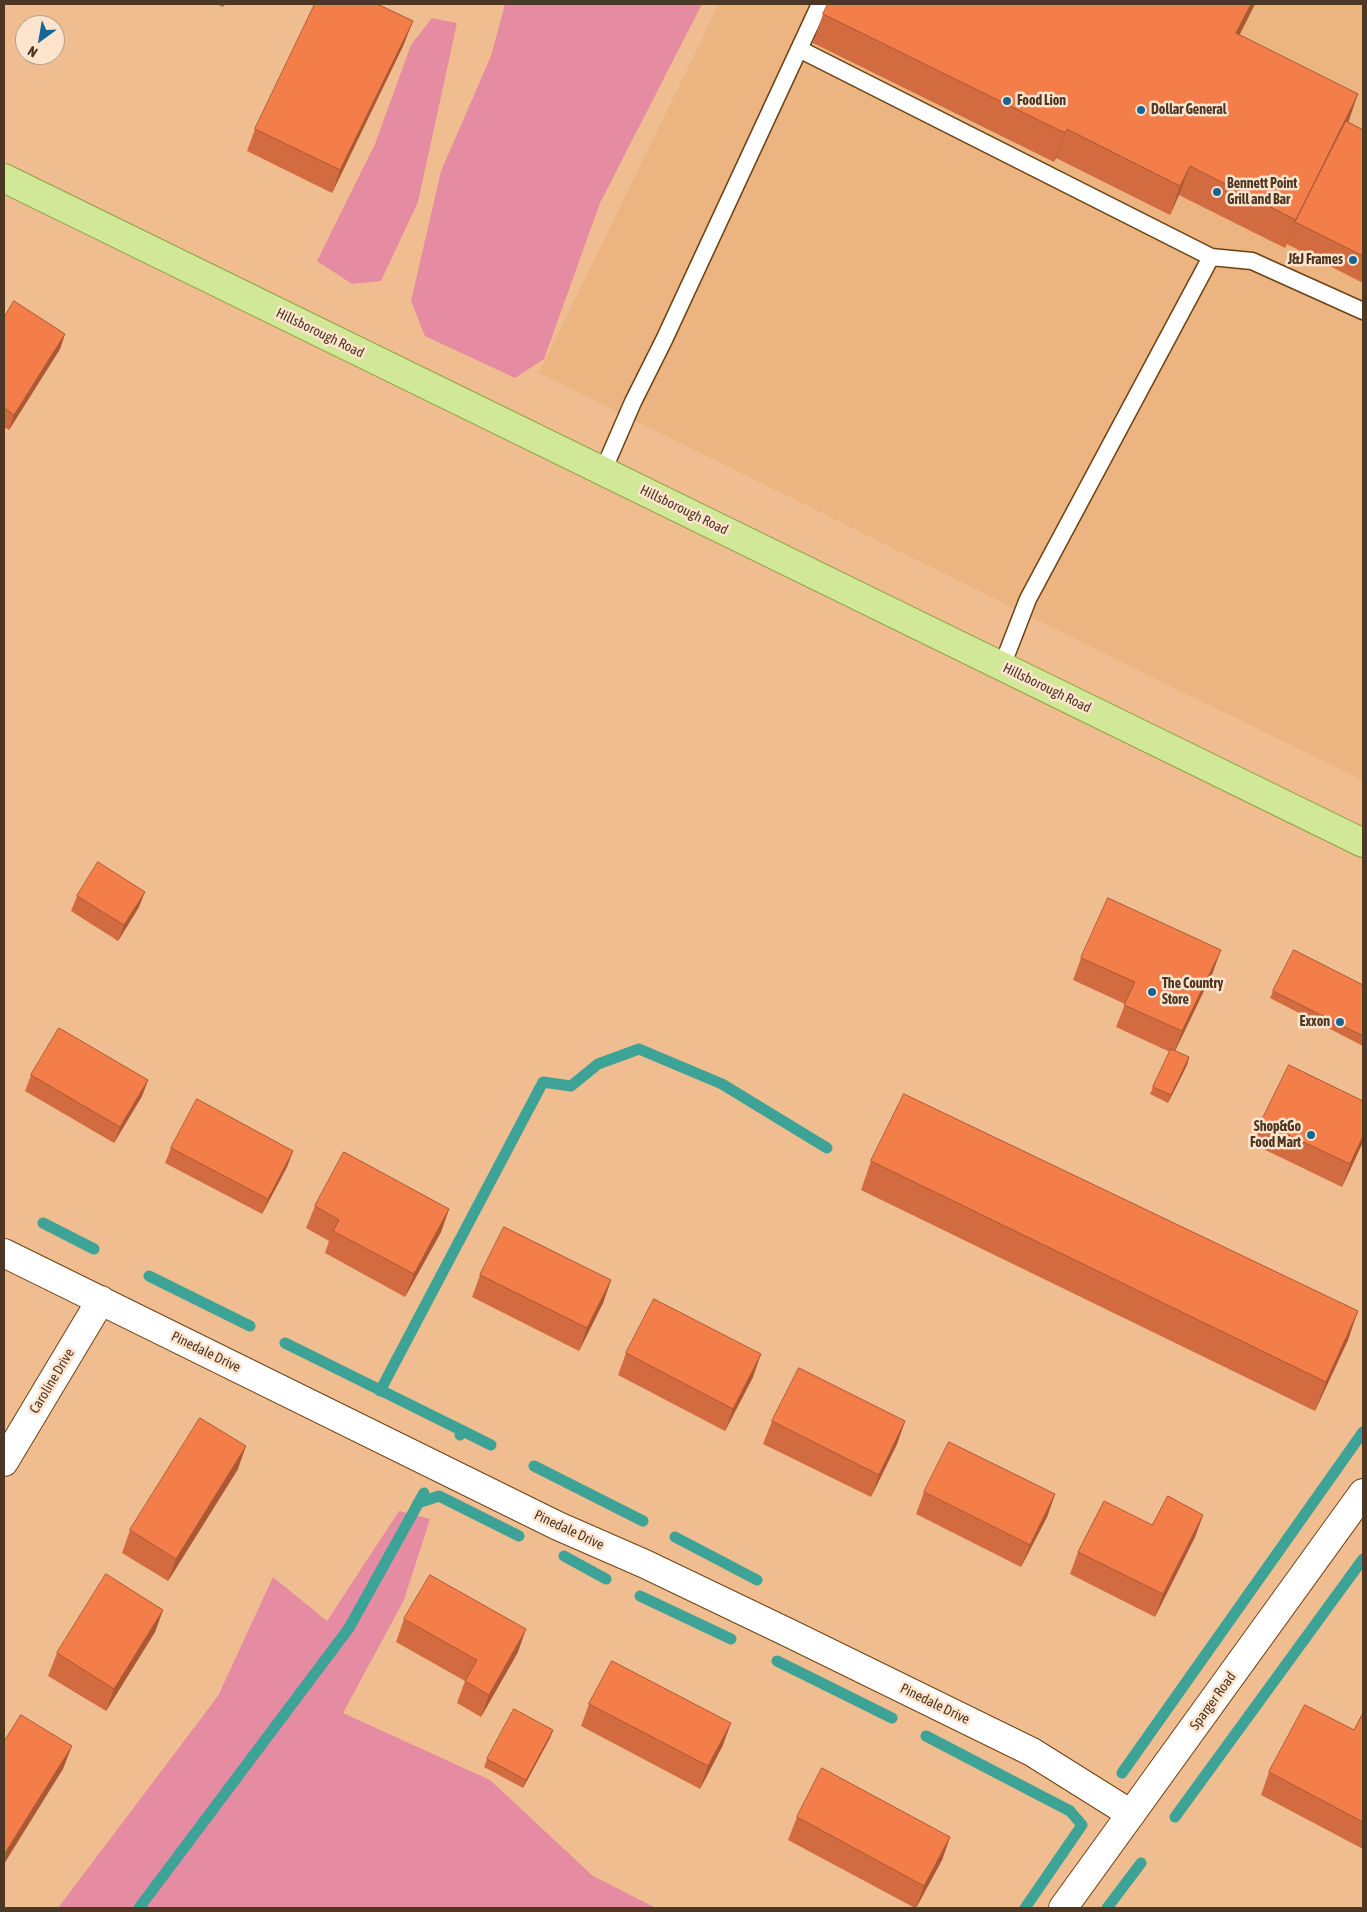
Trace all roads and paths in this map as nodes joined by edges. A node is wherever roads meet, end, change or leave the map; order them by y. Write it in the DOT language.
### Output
graph roads {
  1 [pos="820,4"];
  2 [pos="799,48"];
  3 [pos="4,178"];
  4 [pos="1211,257"];
  5 [pos="1363,311"];
  6 [pos="603,471"];
  7 [pos="1002,666"];
  8 [pos="1363,843"];
  9 [pos="4,1253"];
  10 [pos="101,1300"];
  11 [pos="4,1462"];
  12 [pos="1363,1493"];
  13 [pos="1131,1814"];
  14 [pos="1063,1908"];
  1 -- 2 [label="lane"];
  2 -- 4 [label="lane"];
  2 -- 6 [label="lane"];
  3 -- 6 [label="main road, Hillsborough Road"];
  4 -- 5 [label="lane"];
  4 -- 7 [label="lane"];
  6 -- 7 [label="main road, Hillsborough Road"];
  7 -- 8 [label="main road, Hillsborough Road"];
  9 -- 10 [label="street, Pinedale Drive"];
  10 -- 11 [label="street, Caroline Drive"];
  10 -- 13 [label="street, Pinedale Drive"];
  12 -- 13 [label="street, Sparger Road"];
  13 -- 14 [label="street, Sparger Road"];
}
